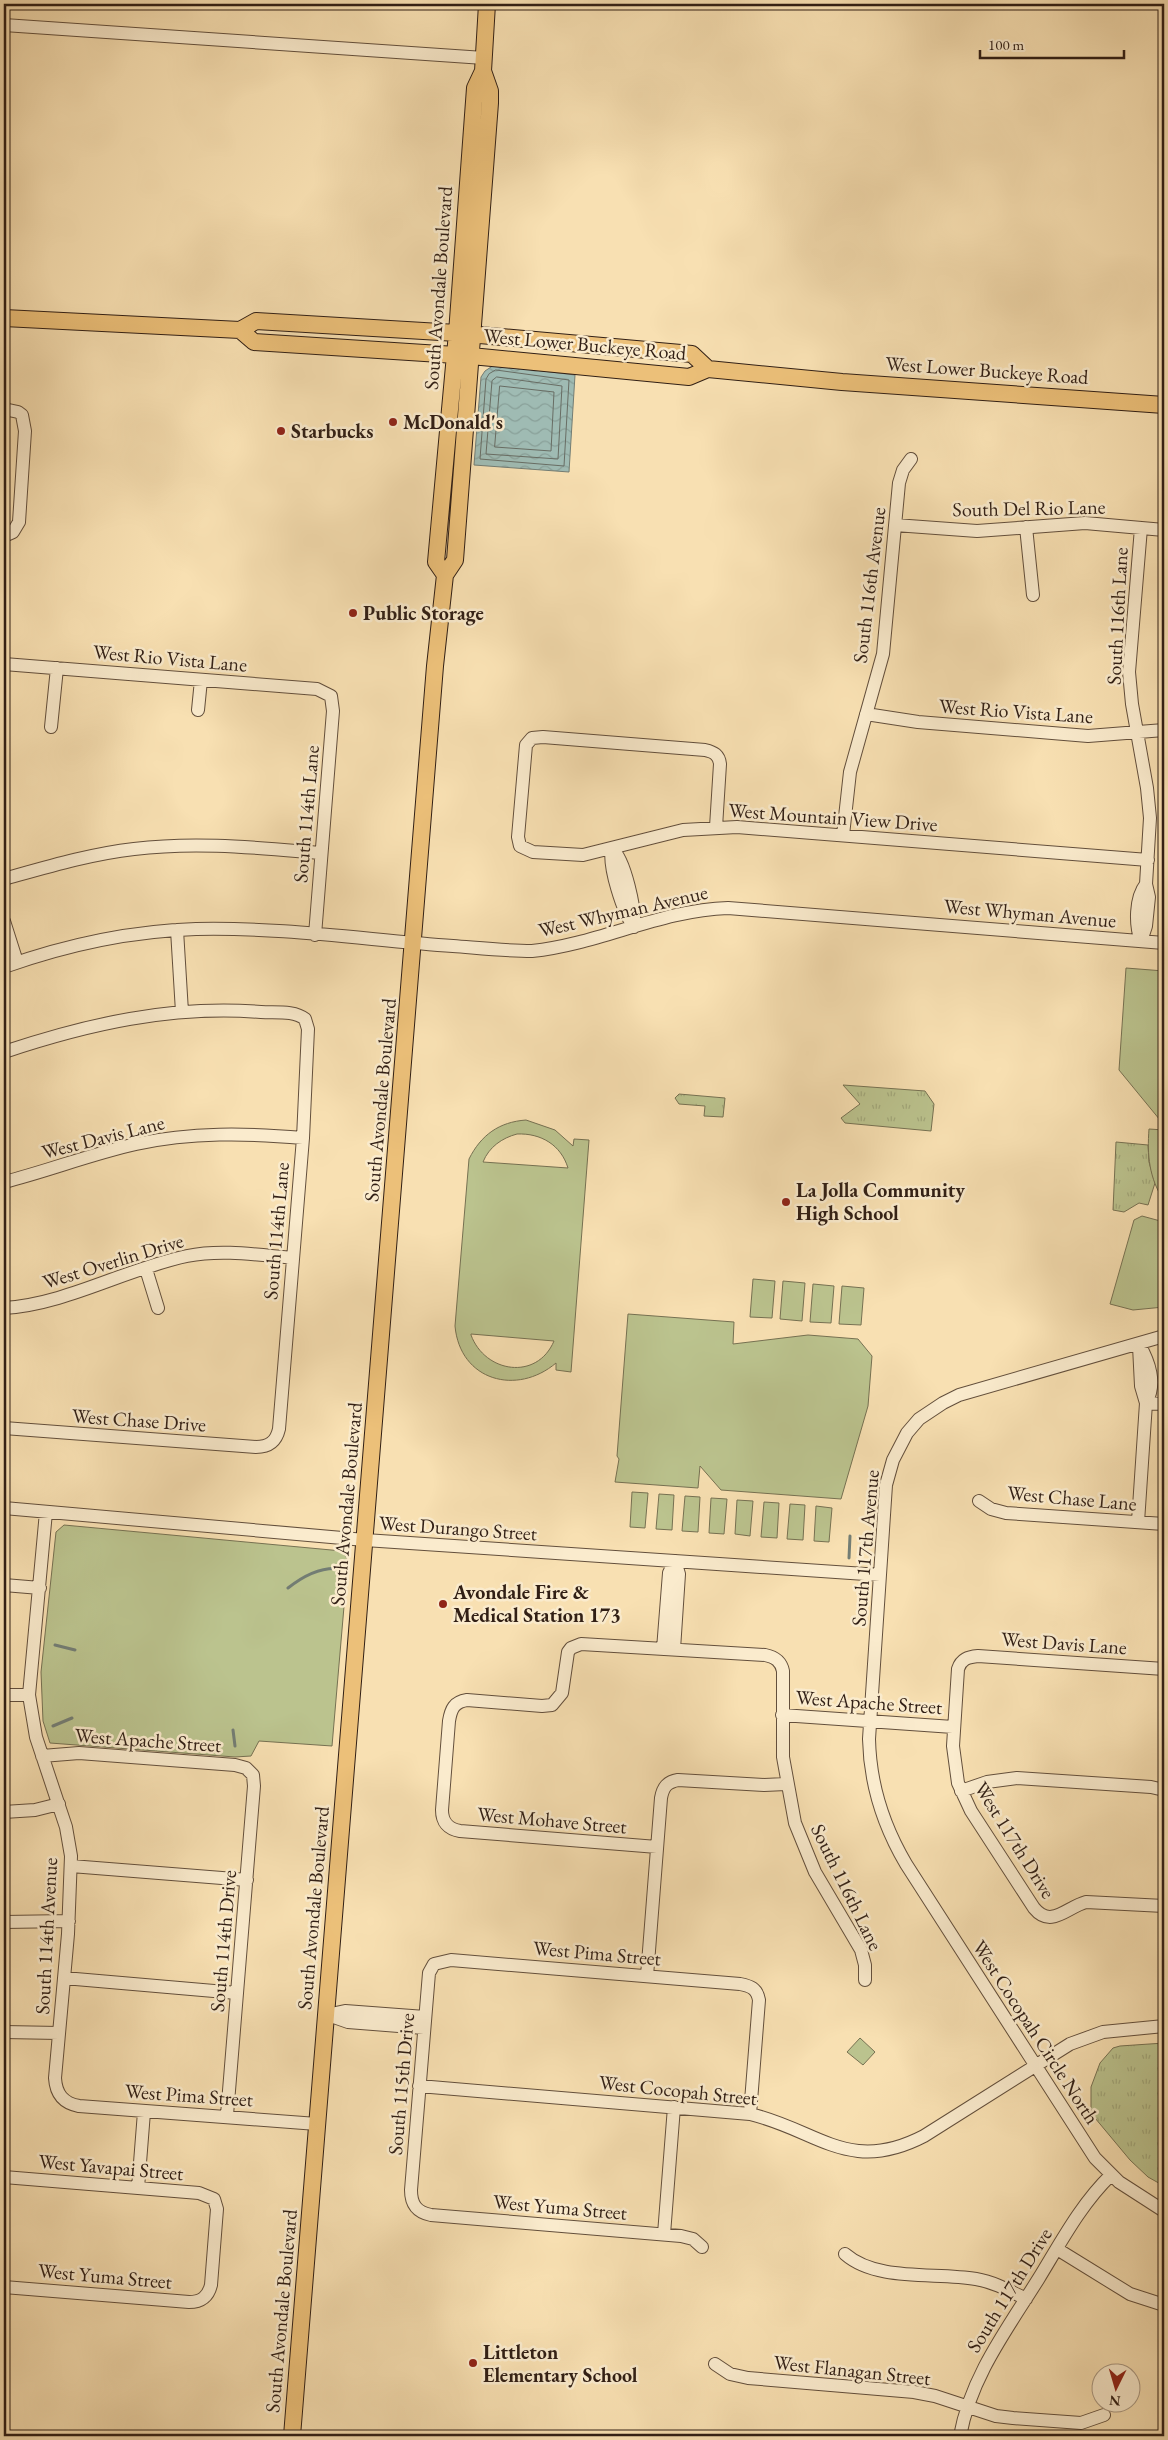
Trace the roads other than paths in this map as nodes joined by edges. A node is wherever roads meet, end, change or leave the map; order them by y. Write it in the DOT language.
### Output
graph roads {
  1 [pos="487,4"];
  2 [pos="4,25"];
  3 [pos="483,65"];
  4 [pos="4,318"];
  5 [pos="240,330"];
  6 [pos="465,334"];
  7 [pos="463,356"];
  8 [pos="708,369"];
  9 [pos="1164,405"];
  10 [pos="4,409"];
  11 [pos="911,458"];
  12 [pos="895,524"];
  13 [pos="1026,527"];
  14 [pos="1141,528"];
  15 [pos="1164,530"];
  16 [pos="8,534"];
  17 [pos="1033,594"];
  18 [pos="4,664"];
  19 [pos="57,668"];
  20 [pos="202,680"];
  21 [pos="331,696"];
  22 [pos="198,710"];
  23 [pos="866,714"];
  24 [pos="51,727"];
  25 [pos="1164,730"];
  26 [pos="1137,732"];
  27 [pos="716,827"];
  28 [pos="843,835"];
  29 [pos="612,849"];
  30 [pos="322,853"];
  31 [pos="1148,860"];
  32 [pos="4,879"];
  33 [pos="4,921"];
  34 [pos="634,927"];
  35 [pos="177,930"];
  36 [pos="315,935"];
  37 [pos="1141,941"];
  38 [pos="1164,942"];
  39 [pos="414,943"];
  40 [pos="17,962"];
  41 [pos="4,967"];
  42 [pos="182,1012"];
  43 [pos="4,1052"];
  44 [pos="303,1138"];
  45 [pos="4,1182"];
  46 [pos="293,1258"];
  47 [pos="146,1268"];
  48 [pos="4,1308"];
  49 [pos="158,1308"];
  50 [pos="1164,1336"];
  51 [pos="1139,1344"];
  52 [pos="1146,1403"];
  53 [pos="1164,1404"];
  54 [pos="4,1428"];
  55 [pos="272,1444"];
  56 [pos="979,1501"];
  57 [pos="4,1508"];
  58 [pos="46,1512"];
  59 [pos="1138,1522"];
  60 [pos="1164,1524"];
  61 [pos="365,1540"];
  62 [pos="675,1561"];
  63 [pos="880,1575"];
  64 [pos="4,1585"];
  65 [pos="40,1588"];
  66 [pos="668,1649"];
  67 [pos="963,1660"];
  68 [pos="1164,1668"];
  69 [pos="4,1695"];
  70 [pos="29,1696"];
  71 [pos="782,1715"];
  72 [pos="870,1721"];
  73 [pos="953,1727"];
  74 [pos="42,1756"];
  75 [pos="250,1771"];
  76 [pos="786,1784"];
  77 [pos="1164,1790"];
  78 [pos="961,1791"];
  79 [pos="59,1804"];
  80 [pos="4,1812"];
  81 [pos="657,1847"];
  82 [pos="899,1852"];
  83 [pos="71,1866"];
  84 [pos="247,1880"];
  85 [pos="1164,1906"];
  86 [pos="69,1921"];
  87 [pos="4,1922"];
  88 [pos="434,1964"];
  89 [pos="647,1976"];
  90 [pos="64,1978"];
  91 [pos="865,1980"];
  92 [pos="237,1993"];
  93 [pos="326,2014"];
  94 [pos="425,2023"];
  95 [pos="1164,2026"];
  96 [pos="4,2032"];
  97 [pos="59,2033"];
  98 [pos="1035,2065"];
  99 [pos="419,2086"];
  100 [pos="60,2097"];
  101 [pos="674,2107"];
  102 [pos="144,2112"];
  103 [pos="750,2114"];
  104 [pos="227,2116"];
  105 [pos="317,2124"];
  106 [pos="1111,2175"];
  107 [pos="4,2177"];
  108 [pos="138,2188"];
  109 [pos="415,2207"];
  110 [pos="1164,2211"];
  111 [pos="664,2234"];
  112 [pos="702,2247"];
  113 [pos="1057,2249"];
  114 [pos="845,2254"];
  115 [pos="4,2287"];
  116 [pos="203,2299"];
  117 [pos="1026,2300"];
  118 [pos="1164,2305"];
  119 [pos="715,2364"];
  120 [pos="967,2407"];
  121 [pos="1104,2415"];
  122 [pos="292,2436"];
  123 [pos="960,2436"];
  1 -- 3 [label="main road"];
  2 -- 3 [label="street"];
  3 -- 6 [label="main road, South Avondale Boulevard"];
  4 -- 5 [label="main road, West Lower Buckeye Road"];
  5 -- 6 [label="main road"];
  5 -- 7 [label="main road, West Lower Buckeye Road"];
  6 -- 7 [label="main road, South Avondale Boulevard"];
  6 -- 8 [label="main road"];
  7 -- 8 [label="main road, West Lower Buckeye Road"];
  7 -- 39 [label="main road, South Avondale Boulevard"];
  8 -- 9 [label="main road, West Lower Buckeye Road"];
  10 -- 16 [label="street"];
  11 -- 12 [label="street, South 116th Avenue"];
  12 -- 13 [label="street, South Del Rio Lane"];
  12 -- 23 [label="street, South 116th Avenue"];
  13 -- 14 [label="street, South Del Rio Lane"];
  13 -- 17 [label="street"];
  14 -- 15 [label="street, South Del Rio Lane"];
  14 -- 26 [label="street, South 116th Lane"];
  18 -- 19 [label="street, West Rio Vista Lane"];
  19 -- 20 [label="street, West Rio Vista Lane"];
  19 -- 24 [label="street"];
  20 -- 21 [label="street, West Rio Vista Lane"];
  20 -- 22 [label="street"];
  21 -- 30 [label="street, South 114th Lane"];
  23 -- 26 [label="street, West Rio Vista Lane"];
  23 -- 28 [label="street, South 116th Avenue"];
  25 -- 26 [label="street, West Rio Vista Lane"];
  26 -- 31 [label="street, South 116th Lane"];
  27 -- 28 [label="street, West Mountain View Drive"];
  27 -- 29 [label="street, West Mountain View Drive"];
  27 -- 29 [label="street, West Mountain View Drive"];
  28 -- 31 [label="street, West Mountain View Drive"];
  29 -- 34 [label="street"];
  30 -- 32 [label="street"];
  30 -- 36 [label="street, South 114th Lane"];
  31 -- 37 [label="street, South 116th Lane"];
  33 -- 40 [label="street"];
  34 -- 37 [label="street, West Whyman Avenue"];
  34 -- 39 [label="street, West Whyman Avenue"];
  35 -- 36 [label="street, West Whyman Avenue"];
  35 -- 40 [label="street, West Whyman Avenue"];
  35 -- 42 [label="street"];
  36 -- 39 [label="street, West Whyman Avenue"];
  37 -- 38 [label="street, West Whyman Avenue"];
  39 -- 61 [label="main road, South Avondale Boulevard"];
  40 -- 41 [label="street, West Whyman Avenue"];
  42 -- 43 [label="street"];
  42 -- 44 [label="street, South 114th Lane"];
  44 -- 45 [label="street, West Davis Lane"];
  44 -- 46 [label="street, South 114th Lane"];
  46 -- 47 [label="street, West Overlin Drive"];
  46 -- 55 [label="street, South 114th Lane"];
  47 -- 48 [label="street, West Overlin Drive"];
  47 -- 49 [label="street"];
  50 -- 51 [label="street, South 117th Avenue"];
  51 -- 52 [label="street"];
  51 -- 63 [label="street, South 117th Avenue"];
  52 -- 53 [label="street"];
  52 -- 59 [label="street"];
  54 -- 55 [label="street, West Chase Drive"];
  56 -- 59 [label="street, West Chase Lane"];
  57 -- 58 [label="street, West Durango Street"];
  58 -- 61 [label="street, West Durango Street"];
  58 -- 65 [label="street, South 114th Avenue"];
  59 -- 60 [label="street, West Chase Lane"];
  61 -- 62 [label="street, West Durango Street"];
  61 -- 93 [label="main road, South Avondale Boulevard"];
  62 -- 63 [label="street, West Durango Street"];
  62 -- 66 [label="street"];
  63 -- 72 [label="street, South 117th Avenue"];
  64 -- 65 [label="street"];
  65 -- 70 [label="street, South 114th Avenue"];
  66 -- 71 [label="street, South 116th Lane"];
  66 -- 81 [label="street, West Mohave Street"];
  67 -- 68 [label="street, West Davis Lane"];
  67 -- 73 [label="street, West 117th Drive"];
  69 -- 70 [label="street"];
  70 -- 74 [label="street, South 114th Avenue"];
  71 -- 72 [label="street, West Apache Street"];
  71 -- 76 [label="street, South 116th Lane"];
  72 -- 73 [label="street, West Apache Street"];
  72 -- 82 [label="street, South 117th Avenue"];
  73 -- 78 [label="street, West 117th Drive"];
  74 -- 75 [label="street, West Apache Street"];
  74 -- 79 [label="street, South 114th Avenue"];
  75 -- 84 [label="street, South 114th Drive"];
  76 -- 81 [label="street"];
  76 -- 91 [label="street, South 116th Lane"];
  77 -- 78 [label="street"];
  78 -- 85 [label="street, West 117th Drive"];
  79 -- 80 [label="street"];
  79 -- 83 [label="street, South 114th Avenue"];
  81 -- 89 [label="street"];
  82 -- 98 [label="street, West Cocopah Circle North"];
  83 -- 84 [label="street"];
  83 -- 86 [label="street, South 114th Avenue"];
  84 -- 92 [label="street, South 114th Drive"];
  86 -- 87 [label="street"];
  86 -- 90 [label="street, South 114th Avenue"];
  88 -- 89 [label="street, West Pima Street"];
  88 -- 94 [label="street, South 115th Drive"];
  89 -- 103 [label="street, West Pima Street"];
  90 -- 92 [label="street"];
  90 -- 97 [label="street, South 114th Avenue"];
  92 -- 104 [label="street, South 114th Drive"];
  93 -- 94 [label="street"];
  93 -- 105 [label="main road, South Avondale Boulevard"];
  94 -- 99 [label="street, South 115th Drive"];
  95 -- 98 [label="street, West Cocopah Street"];
  96 -- 97 [label="street"];
  97 -- 100 [label="street, South 114th Avenue"];
  98 -- 103 [label="street, West Cocopah Street"];
  98 -- 106 [label="street, West Cocopah Circle North"];
  99 -- 101 [label="street, West Cocopah Street"];
  99 -- 109 [label="street, South 115th Drive"];
  100 -- 102 [label="street, West Pima Street"];
  101 -- 103 [label="street, West Cocopah Street"];
  101 -- 111 [label="street"];
  102 -- 104 [label="street, West Pima Street"];
  102 -- 108 [label="street"];
  104 -- 105 [label="street, West Pima Street"];
  105 -- 122 [label="main road, South Avondale Boulevard"];
  106 -- 110 [label="street, West Cocopah Circle North"];
  106 -- 113 [label="street, South 117th Drive"];
  107 -- 108 [label="street, West Yavapai Street"];
  108 -- 116 [label="street, West Yavapai Street"];
  109 -- 111 [label="street, West Yuma Street"];
  111 -- 112 [label="street, West Yuma Street"];
  113 -- 117 [label="street, South 117th Drive"];
  113 -- 118 [label="street"];
  114 -- 117 [label="street"];
  115 -- 116 [label="street, West Yuma Street"];
  117 -- 120 [label="street, South 117th Drive"];
  119 -- 120 [label="street, West Flanagan Street"];
  120 -- 121 [label="street, West Flanagan Street"];
  120 -- 123 [label="street, South 117th Drive"];
}
